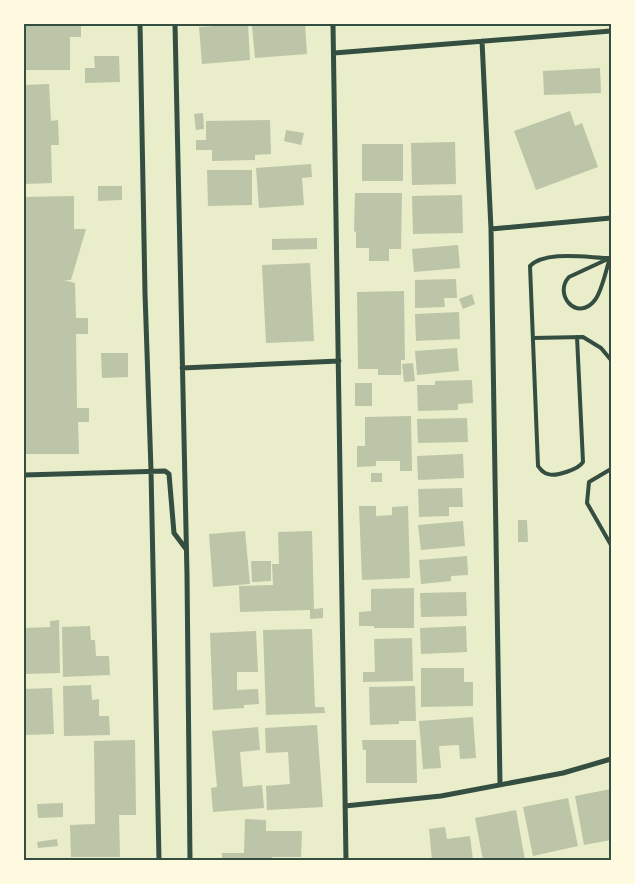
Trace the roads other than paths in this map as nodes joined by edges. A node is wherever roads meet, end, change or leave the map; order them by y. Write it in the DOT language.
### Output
graph roads {
  1 [pos="140,24"];
  2 [pos="175,24"];
  3 [pos="333,24"];
  4 [pos="611,31"];
  5 [pos="482,41"];
  6 [pos="334,53"];
  7 [pos="611,218"];
  8 [pos="491,229"];
  9 [pos="611,258"];
  10 [pos="577,337"];
  11 [pos="533,338"];
  12 [pos="611,360"];
  13 [pos="339,362"];
  14 [pos="182,368"];
  15 [pos="611,469"];
  16 [pos="151,470"];
  17 [pos="24,475"];
  18 [pos="611,544"];
  19 [pos="186,550"];
  20 [pos="611,759"];
  21 [pos="500,785"];
  22 [pos="345,806"];
  23 [pos="159,860"];
  24 [pos="190,860"];
  25 [pos="346,860"];
  1 -- 16 [label="street"];
  2 -- 14 [label="street"];
  3 -- 6 [label="street"];
  4 -- 5 [label="street"];
  5 -- 6 [label="street"];
  5 -- 8 [label="street"];
  6 -- 13 [label="street"];
  7 -- 8 [label="street"];
  8 -- 21 [label="street"];
  9 -- 9 [label="lane"];
  9 -- 11 [label="lane"];
  10 -- 11 [label="lane"];
  10 -- 11 [label="lane"];
  10 -- 12 [label="lane"];
  13 -- 14 [label="street"];
  13 -- 22 [label="street"];
  14 -- 19 [label="street"];
  15 -- 18 [label="lane"];
  16 -- 17 [label="street"];
  16 -- 19 [label="street"];
  16 -- 23 [label="street"];
  19 -- 24 [label="street"];
  20 -- 21 [label="street"];
  21 -- 22 [label="street"];
  22 -- 25 [label="street"];
}
